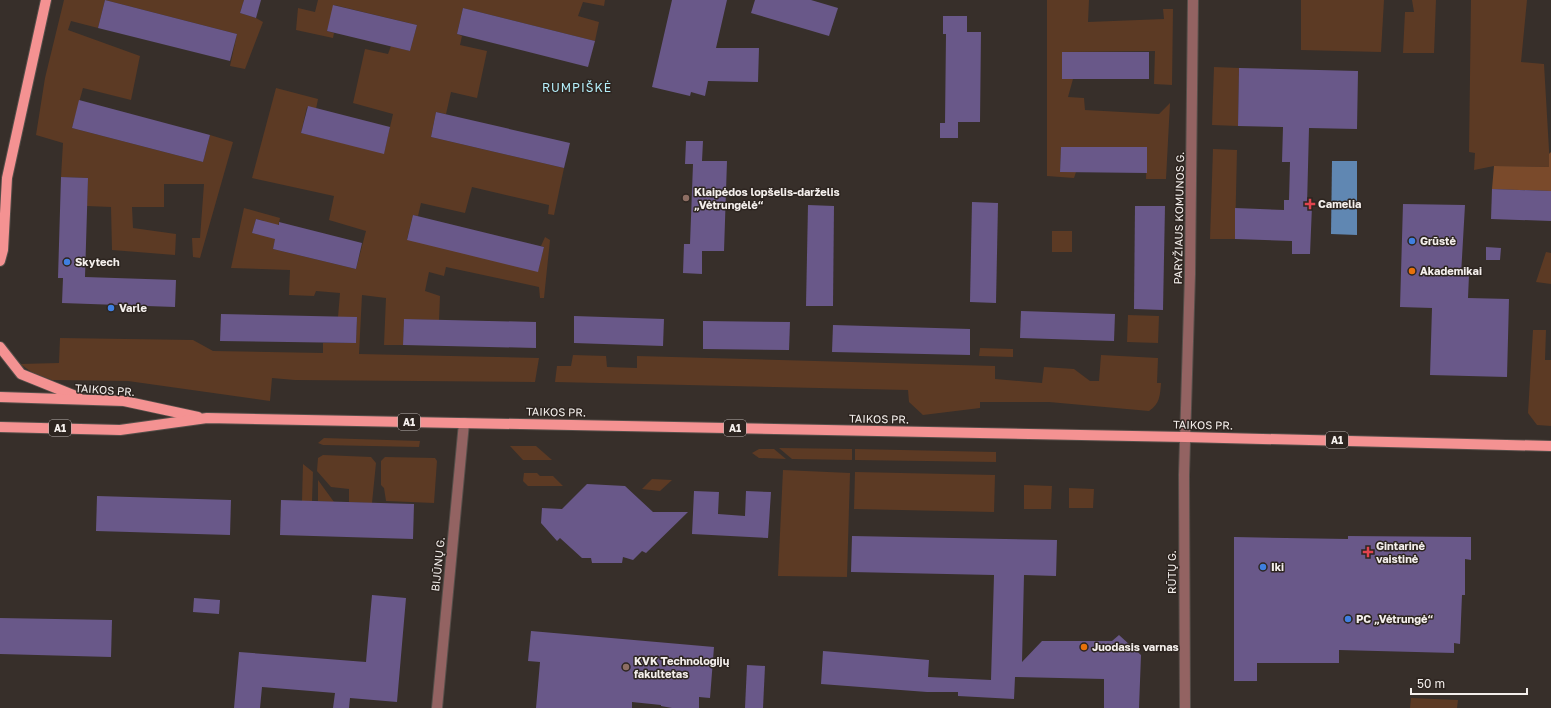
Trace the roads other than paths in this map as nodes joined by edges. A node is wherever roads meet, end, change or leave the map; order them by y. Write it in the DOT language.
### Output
graph roads {
  1 [pos="46,0"];
  2 [pos="1193,0"];
  3 [pos="7,178"];
  4 [pos="0,193"];
  5 [pos="0,261"];
  6 [pos="0,347"];
  7 [pos="0,397"];
  8 [pos="86,400"];
  9 [pos="207,418"];
  10 [pos="464,423"];
  11 [pos="0,427"];
  12 [pos="1186,437"];
  13 [pos="1551,446"];
  14 [pos="437,708"];
  15 [pos="1185,708"];
  1 -- 3 [label="main road"];
  2 -- 12 [label="street, PARYŽIAUS KOMUNOS G."];
  3 -- 4 [label="main road"];
  3 -- 5 [label="main road"];
  6 -- 8 [label="main road"];
  7 -- 8 [label="main road, TAIKOS PR. / A1"];
  8 -- 9 [label="main road, TAIKOS PR. / A1"];
  9 -- 10 [label="main road, TAIKOS PR. / A1"];
  9 -- 11 [label="main road, TAIKOS PR. / A1"];
  10 -- 12 [label="main road, TAIKOS PR. / A1"];
  10 -- 14 [label="street, BIJŪNŲ G."];
  12 -- 13 [label="main road, TAIKOS PR. / A1"];
  12 -- 15 [label="street, RŪTŲ G."];
}
